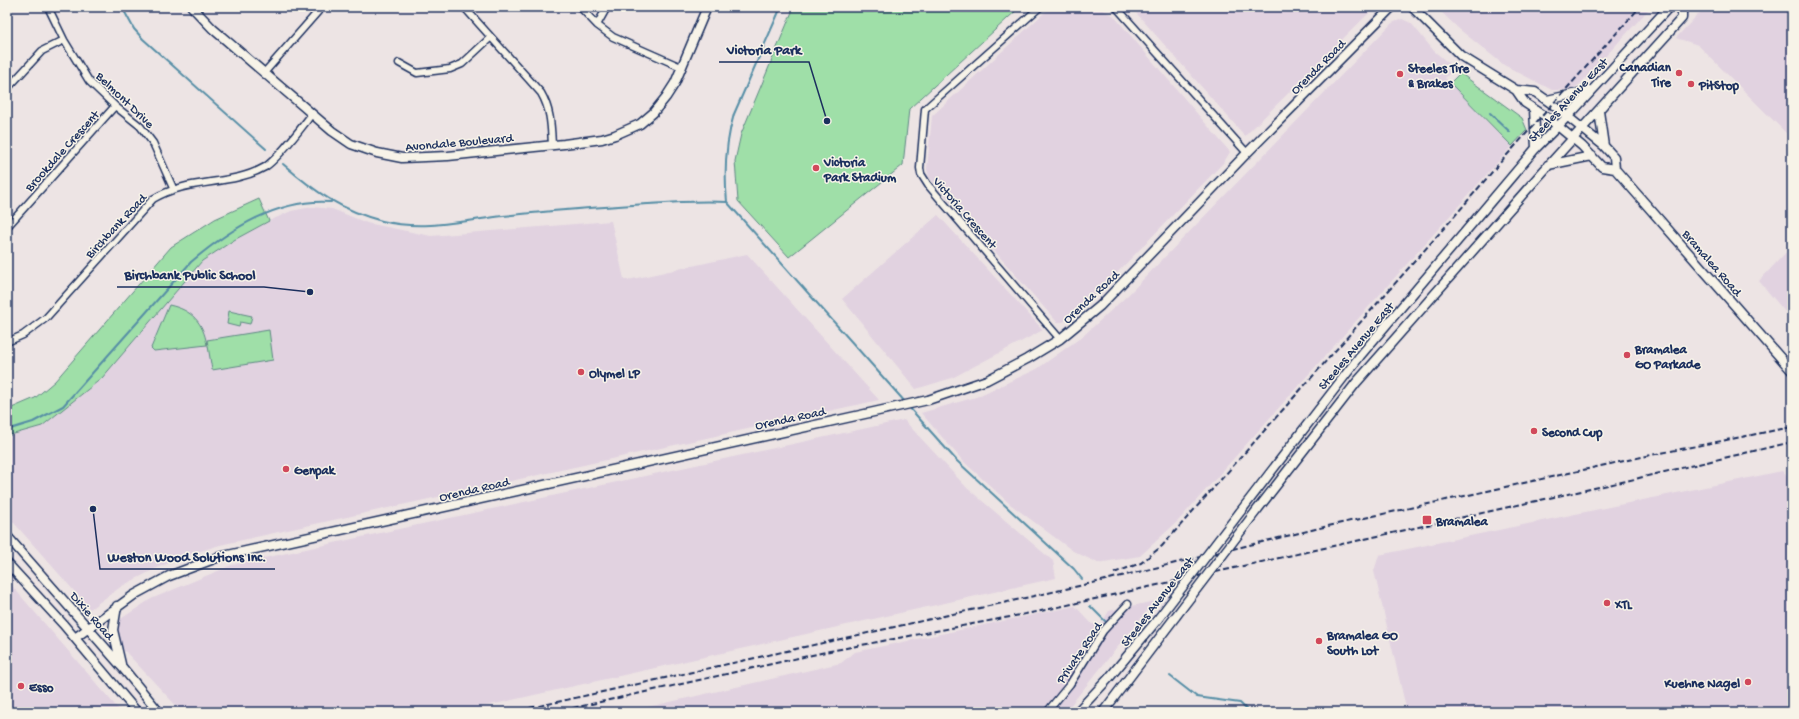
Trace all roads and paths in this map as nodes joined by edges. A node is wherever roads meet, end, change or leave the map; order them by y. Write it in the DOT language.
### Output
graph roads {
  1 [pos="48,7"];
  2 [pos="192,7"];
  3 [pos="322,7"];
  4 [pos="464,7"];
  5 [pos="580,7"];
  6 [pos="607,7"];
  7 [pos="707,7"];
  8 [pos="1040,7"];
  9 [pos="1116,7"];
  10 [pos="1392,7"];
  11 [pos="1412,7"];
  12 [pos="1668,7"];
  13 [pos="1682,7"];
  14 [pos="597,26"];
  15 [pos="491,37"];
  16 [pos="64,40"];
  17 [pos="398,63"];
  18 [pos="682,67"];
  19 [pos="264,73"];
  20 [pos="7,88"];
  21 [pos="1516,90"];
  22 [pos="1592,90"];
  23 [pos="1547,100"];
  24 [pos="115,106"];
  25 [pos="1534,109"];
  26 [pos="1599,111"];
  27 [pos="312,114"];
  28 [pos="1568,116"];
  29 [pos="1558,126"];
  30 [pos="1582,128"];
  31 [pos="1573,138"];
  32 [pos="552,145"];
  33 [pos="1604,146"];
  34 [pos="1536,148"];
  35 [pos="1247,153"];
  36 [pos="1592,156"];
  37 [pos="1548,165"];
  38 [pos="1615,169"];
  39 [pos="173,188"];
  40 [pos="7,227"];
  41 [pos="1060,339"];
  42 [pos="7,342"];
  43 [pos="1792,371"];
  44 [pos="1344,375"];
  45 [pos="1356,383"];
  46 [pos="7,536"];
  47 [pos="7,563"];
  48 [pos="1128,604"];
  49 [pos="117,606"];
  50 [pos="88,628"];
  51 [pos="75,638"];
  52 [pos="122,667"];
  53 [pos="137,712"];
  54 [pos="159,712"];
  55 [pos="1047,712"];
  56 [pos="1077,712"];
  57 [pos="1103,712"];
  1 -- 16 [label="street, Belmont Drive"];
  2 -- 19 [label="main road, Avondale Boulevard"];
  3 -- 19 [label="street"];
  4 -- 15 [label="street"];
  5 -- 14 [label="street"];
  6 -- 14 [label="street"];
  7 -- 18 [label="main road, Avondale Boulevard"];
  8 -- 41 [label="street, Victoria Crescent"];
  9 -- 35 [label="street"];
  10 -- 35 [label="main road, Orenda Road"];
  11 -- 21 [label="main road, Bramalea Road"];
  12 -- 22 [label="main road, Steeles Avenue East"];
  13 -- 26 [label="main road, Steeles Avenue East"];
  14 -- 18 [label="street"];
  15 -- 17 [label="street"];
  15 -- 32 [label="street"];
  16 -- 20 [label="street"];
  16 -- 24 [label="street, Belmont Drive"];
  18 -- 32 [label="main road, Avondale Boulevard"];
  19 -- 27 [label="main road, Avondale Boulevard"];
  21 -- 23 [label="main road, Bramalea Road"];
  21 -- 25 [label="main road, Bramalea Road"];
  22 -- 23 [label="main road"];
  22 -- 28 [label="main road, Steeles Avenue East"];
  23 -- 28 [label="main road, Bramalea Road"];
  24 -- 39 [label="street, Belmont Drive"];
  24 -- 40 [label="street, Brookdale Crescent"];
  25 -- 29 [label="main road, Bramalea Road"];
  25 -- 34 [label="main road"];
  26 -- 30 [label="main road, Steeles Avenue East"];
  26 -- 33 [label="main road"];
  27 -- 32 [label="main road, Avondale Boulevard"];
  27 -- 39 [label="street, Birchbank Road"];
  28 -- 29 [label="main road, Steeles Avenue East"];
  28 -- 30 [label="main road, Bramalea Road"];
  29 -- 31 [label="main road, Bramalea Road"];
  29 -- 34 [label="main road, Steeles Avenue East"];
  30 -- 31 [label="main road, Steeles Avenue East"];
  30 -- 33 [label="main road, Bramalea Road"];
  31 -- 36 [label="main road, Bramalea Road"];
  31 -- 37 [label="main road, Steeles Avenue East"];
  33 -- 38 [label="main road, Bramalea Road"];
  34 -- 44 [label="main road, Steeles Avenue East"];
  35 -- 41 [label="main road, Orenda Road"];
  36 -- 37 [label="main road"];
  36 -- 38 [label="main road, Bramalea Road"];
  37 -- 45 [label="main road, Steeles Avenue East"];
  38 -- 43 [label="main road, Bramalea Road"];
  39 -- 42 [label="street, Birchbank Road"];
  41 -- 49 [label="main road, Orenda Road"];
  44 -- 45 [label="main road"];
  44 -- 56 [label="main road, Steeles Avenue East, bridge"];
  45 -- 57 [label="main road, Steeles Avenue East, bridge"];
  46 -- 50 [label="main road, Dixie Road"];
  47 -- 51 [label="main road"];
  48 -- 55 [label="street, Private Road"];
  49 -- 50 [label="main road, Orenda Road"];
  49 -- 52 [label="main road"];
  50 -- 51 [label="main road, Orenda Road"];
  50 -- 52 [label="main road, Dixie Road"];
  51 -- 53 [label="main road"];
  52 -- 54 [label="main road, Dixie Road"];
}
